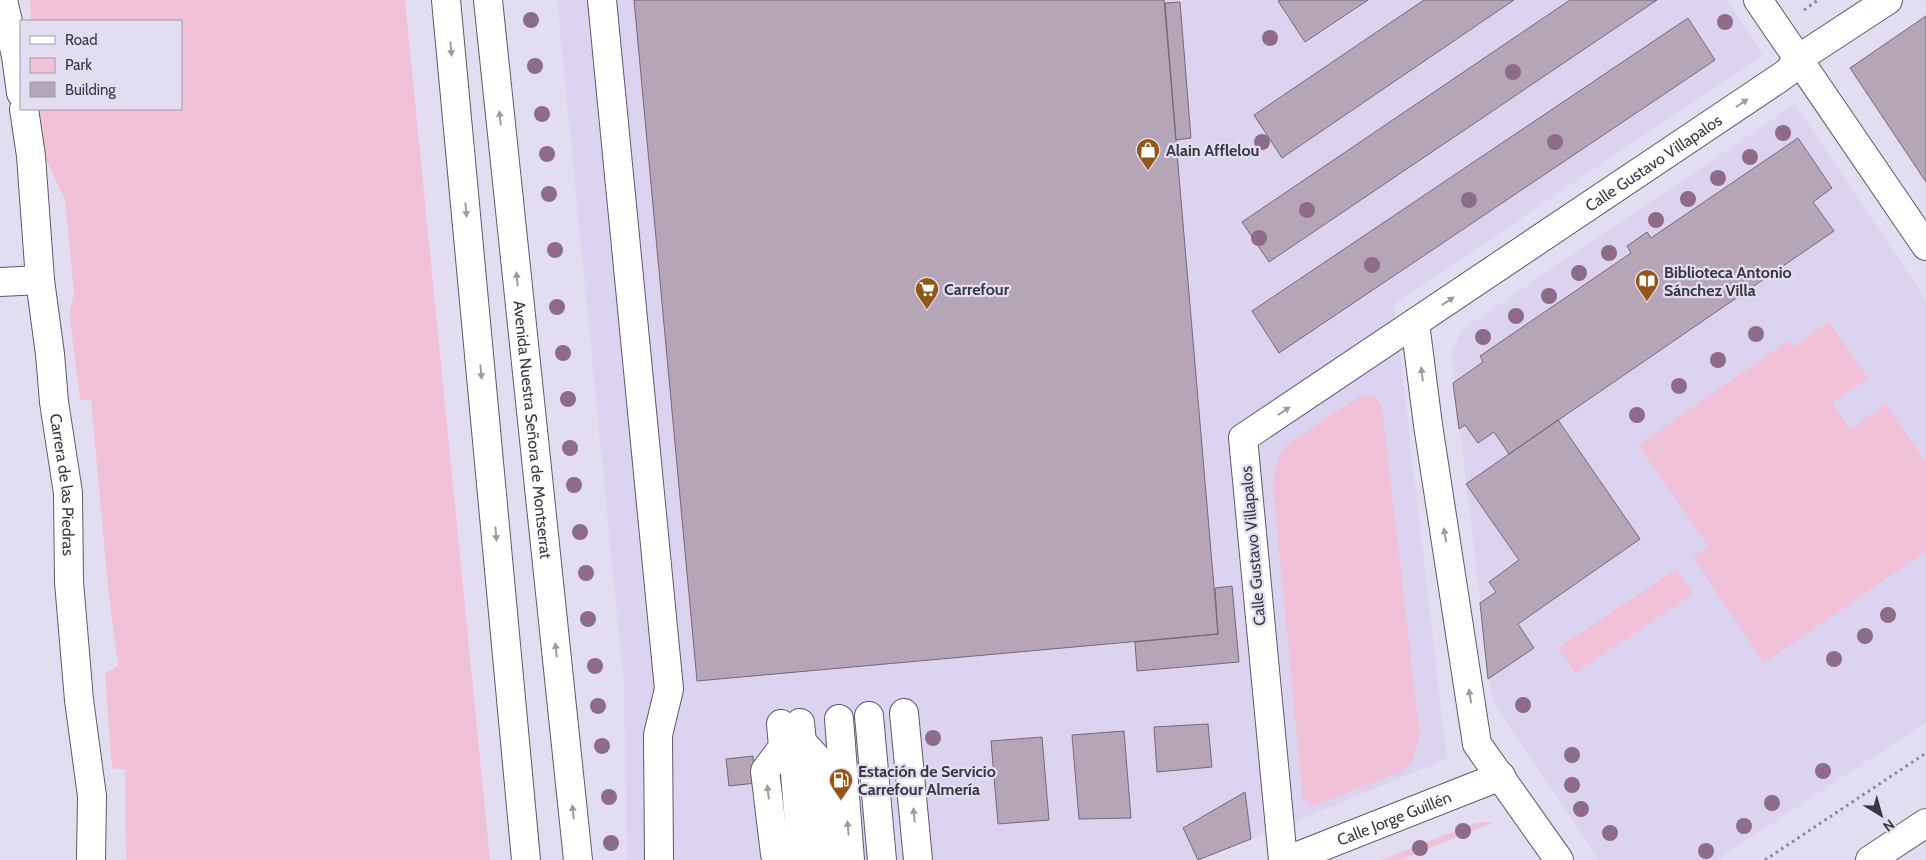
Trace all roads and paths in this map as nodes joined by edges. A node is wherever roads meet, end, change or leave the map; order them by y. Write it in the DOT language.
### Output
graph roads {
  1 [pos="4,0"];
  2 [pos="446,0"];
  3 [pos="488,0"];
  4 [pos="602,0"];
  5 [pos="1758,0"];
  6 [pos="1818,0"];
  7 [pos="1888,0"];
  8 [pos="1808,7"];
  9 [pos="1798,59"];
  10 [pos="20,88"];
  11 [pos="24,110"];
  12 [pos="1926,246"];
  13 [pos="40,280"];
  14 [pos="0,282"];
  15 [pos="1415,323"];
  16 [pos="904,713"];
  17 [pos="869,716"];
  18 [pos="839,719"];
  19 [pos="792,736"];
  20 [pos="1926,753"];
  21 [pos="1500,776"];
  22 [pos="1926,823"];
  23 [pos="91,860"];
  24 [pos="526,860"];
  25 [pos="578,860"];
  26 [pos="659,860"];
  27 [pos="779,860"];
  28 [pos="802,860"];
  29 [pos="820,860"];
  30 [pos="850,860"];
  31 [pos="882,860"];
  32 [pos="918,860"];
  33 [pos="1283,860"];
  34 [pos="1288,860"];
  35 [pos="1559,860"];
  36 [pos="1766,860"];
  37 [pos="1870,860"];
  1 -- 10 [label="street"];
  2 -- 24 [label="street, one-way"];
  25 -- 3 [label="street, Avenida Nuestra Señora de Montserrat, one-way"];
  4 -- 26 [label="street"];
  5 -- 9 [label="street"];
  6 -- 8 [label="path"];
  7 -- 9 [label="street, Calle Gustavo Villapalos"];
  9 -- 12 [label="street"];
  15 -- 9 [label="street, Calle Gustavo Villapalos, one-way"];
  11 -- 13 [label="street, Carrera de las Piedras"];
  13 -- 14 [label="street"];
  13 -- 23 [label="street, Carrera de las Piedras"];
  21 -- 15 [label="street, one-way"];
  33 -- 15 [label="street, Calle Gustavo Villapalos, one-way"];
  32 -- 16 [label="street, one-way"];
  17 -- 31 [label="street"];
  30 -- 18 [label="street, one-way"];
  27 -- 19 [label="street, one-way"];
  19 -- 28 [label="street"];
  19 -- 29 [label="street"];
  20 -- 36 [label="path"];
  21 -- 34 [label="street, Calle Jorge Guillén"];
  21 -- 35 [label="street"];
  22 -- 37 [label="street"];
}
